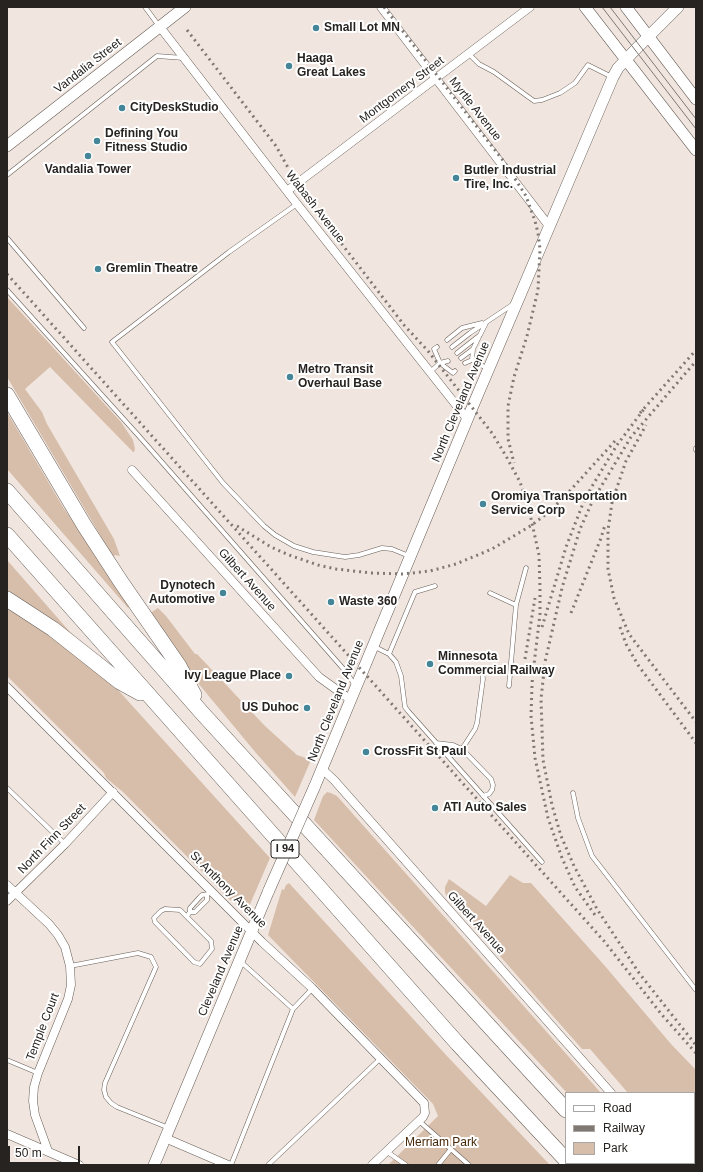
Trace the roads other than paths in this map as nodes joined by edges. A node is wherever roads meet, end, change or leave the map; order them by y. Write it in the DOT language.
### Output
graph roads {
  1 [pos="145,7"];
  2 [pos="185,7"];
  3 [pos="381,7"];
  4 [pos="530,7"];
  5 [pos="585,7"];
  6 [pos="626,7"];
  7 [pos="678,7"];
  8 [pos="160,27"];
  9 [pos="648,36"];
  10 [pos="469,54"];
  11 [pos="184,58"];
  12 [pos="625,60"];
  13 [pos="613,78"];
  14 [pos="436,79"];
  15 [pos="696,99"];
  16 [pos="7,146"];
  17 [pos="696,150"];
  18 [pos="7,175"];
  19 [pos="287,191"];
  20 [pos="297,204"];
  21 [pos="549,226"];
  22 [pos="7,238"];
  23 [pos="7,290"];
  24 [pos="518,301"];
  25 [pos="486,322"];
  26 [pos="84,328"];
  27 [pos="480,335"];
  28 [pos="447,340"];
  29 [pos="437,347"];
  30 [pos="452,347"];
  31 [pos="473,349"];
  32 [pos="457,353"];
  33 [pos="443,355"];
  34 [pos="461,358"];
  35 [pos="472,360"];
  36 [pos="448,361"];
  37 [pos="440,363"];
  38 [pos="465,363"];
  39 [pos="451,366"];
  40 [pos="489,369"];
  41 [pos="455,371"];
  42 [pos="430,372"];
  43 [pos="7,395"];
  44 [pos="468,420"];
  45 [pos="132,470"];
  46 [pos="7,491"];
  47 [pos="7,535"];
  48 [pos="411,557"];
  49 [pos="526,568"];
  50 [pos="435,586"];
  51 [pos="490,593"];
  52 [pos="7,599"];
  53 [pos="516,605"];
  54 [pos="372,646"];
  55 [pos="389,654"];
  56 [pos="482,671"];
  57 [pos="509,686"];
  58 [pos="7,687"];
  59 [pos="356,687"];
  60 [pos="351,700"];
  61 [pos="154,702"];
  62 [pos="203,714"];
  63 [pos="436,743"];
  64 [pos="462,749"];
  65 [pos="322,769"];
  66 [pos="7,788"];
  67 [pos="314,788"];
  68 [pos="113,792"];
  69 [pos="573,793"];
  70 [pos="483,796"];
  71 [pos="65,844"];
  72 [pos="542,862"];
  73 [pos="7,885"];
  74 [pos="209,892"];
  75 [pos="15,893"];
  76 [pos="7,901"];
  77 [pos="190,912"];
  78 [pos="187,916"];
  79 [pos="252,931"];
  80 [pos="240,960"];
  81 [pos="70,966"];
  82 [pos="312,988"];
  83 [pos="696,990"];
  84 [pos="293,1010"];
  85 [pos="381,1058"];
  86 [pos="7,1060"];
  87 [pos="38,1073"];
  88 [pos="610,1092"];
  89 [pos="565,1109"];
  90 [pos="419,1121"];
  91 [pos="167,1133"];
  92 [pos="7,1134"];
  93 [pos="451,1149"];
  94 [pos="48,1151"];
  95 [pos="386,1151"];
  96 [pos="565,1159"];
  97 [pos="79,1165"];
  98 [pos="154,1165"];
  99 [pos="230,1165"];
  100 [pos="268,1165"];
  101 [pos="372,1165"];
  102 [pos="406,1165"];
  103 [pos="438,1165"];
  104 [pos="470,1165"];
  1 -- 8 [label="lane, Wabash Avenue"];
  2 -- 8 [label="street, Vandalia Street"];
  3 -- 14 [label="street, Myrtle Avenue"];
  4 -- 10 [label="street, Montgomery Street"];
  5 -- 12 [label="street"];
  6 -- 9 [label="street"];
  7 -- 9 [label="street, North Cleveland Avenue"];
  8 -- 11 [label="street, Wabash Avenue"];
  8 -- 16 [label="street, Vandalia Street"];
  9 -- 12 [label="street, North Cleveland Avenue"];
  9 -- 15 [label="street"];
  10 -- 13 [label="lane"];
  10 -- 14 [label="street, Montgomery Street"];
  11 -- 18 [label="lane"];
  11 -- 19 [label="street, Wabash Avenue"];
  12 -- 13 [label="street, North Cleveland Avenue"];
  12 -- 17 [label="street"];
  13 -- 21 [label="street, North Cleveland Avenue"];
  14 -- 19 [label="street, Montgomery Street"];
  14 -- 21 [label="street, Myrtle Avenue"];
  19 -- 20 [label="street, Wabash Avenue"];
  20 -- 42 [label="street, Wabash Avenue"];
  20 -- 48 [label="lane"];
  21 -- 24 [label="street, North Cleveland Avenue"];
  22 -- 26 [label="lane"];
  23 -- 59 [label="lane"];
  24 -- 25 [label="lane"];
  24 -- 40 [label="street, North Cleveland Avenue"];
  25 -- 27 [label="lane"];
  25 -- 28 [label="lane"];
  25 -- 30 [label="lane"];
  27 -- 31 [label="lane"];
  27 -- 32 [label="lane"];
  29 -- 37 [label="lane"];
  31 -- 34 [label="lane"];
  31 -- 35 [label="lane"];
  33 -- 37 [label="lane"];
  35 -- 38 [label="lane"];
  35 -- 40 [label="lane"];
  36 -- 37 [label="lane"];
  37 -- 39 [label="lane"];
  37 -- 41 [label="lane"];
  37 -- 42 [label="lane"];
  40 -- 44 [label="street, North Cleveland Avenue"];
  42 -- 44 [label="street, Wabash Avenue"];
  43 -- 62 [label="highway"];
  44 -- 48 [label="street, North Cleveland Avenue"];
  45 -- 60 [label="street, Gilbert Avenue"];
  46 -- 62 [label="highway, I 94"];
  47 -- 61 [label="highway, I 94"];
  48 -- 54 [label="street, North Cleveland Avenue"];
  49 -- 53 [label="lane"];
  50 -- 55 [label="lane"];
  51 -- 53 [label="lane"];
  52 -- 61 [label="highway"];
  53 -- 57 [label="lane"];
  54 -- 55 [label="lane"];
  54 -- 59 [label="street, North Cleveland Avenue"];
  55 -- 63 [label="lane"];
  56 -- 64 [label="lane"];
  58 -- 68 [label="street, St Anthony Avenue"];
  59 -- 60 [label="street, North Cleveland Avenue"];
  60 -- 65 [label="street, North Cleveland Avenue"];
  61 -- 96 [label="highway, I 94"];
  62 -- 89 [label="highway, I 94"];
  63 -- 64 [label="lane"];
  63 -- 70 [label="lane"];
  64 -- 70 [label="lane"];
  65 -- 67 [label="street, North Cleveland Avenue"];
  65 -- 88 [label="street, Gilbert Avenue"];
  66 -- 71 [label="lane"];
  67 -- 79 [label="street, Cleveland Avenue, bridge"];
  68 -- 71 [label="street, North Finn Street"];
  68 -- 74 [label="street, St Anthony Avenue"];
  69 -- 83 [label="lane"];
  70 -- 72 [label="lane"];
  71 -- 75 [label="street, North Finn Street"];
  73 -- 75 [label="street, Temple Court"];
  74 -- 77 [label="lane"];
  74 -- 77 [label="lane"];
  74 -- 79 [label="street, St Anthony Avenue"];
  75 -- 76 [label="street, North Finn Street"];
  75 -- 81 [label="street, Temple Court"];
  77 -- 78 [label="lane"];
  78 -- 78 [label="lane"];
  79 -- 80 [label="street, Cleveland Avenue"];
  79 -- 82 [label="street, St Anthony Avenue"];
  80 -- 84 [label="lane"];
  80 -- 91 [label="street, Cleveland Avenue"];
  81 -- 87 [label="street, Temple Court"];
  81 -- 91 [label="lane"];
  82 -- 84 [label="lane"];
  82 -- 85 [label="street, St Anthony Avenue"];
  84 -- 99 [label="lane"];
  85 -- 90 [label="street, St Anthony Avenue"];
  85 -- 100 [label="lane"];
  86 -- 87 [label="lane"];
  87 -- 94 [label="street, Temple Court"];
  90 -- 93 [label="lane"];
  90 -- 95 [label="street"];
  91 -- 98 [label="street, Cleveland Avenue"];
  91 -- 99 [label="street"];
  92 -- 94 [label="street"];
  93 -- 103 [label="lane"];
  93 -- 104 [label="lane"];
  94 -- 97 [label="street"];
  95 -- 101 [label="street"];
  95 -- 102 [label="lane"];
}
